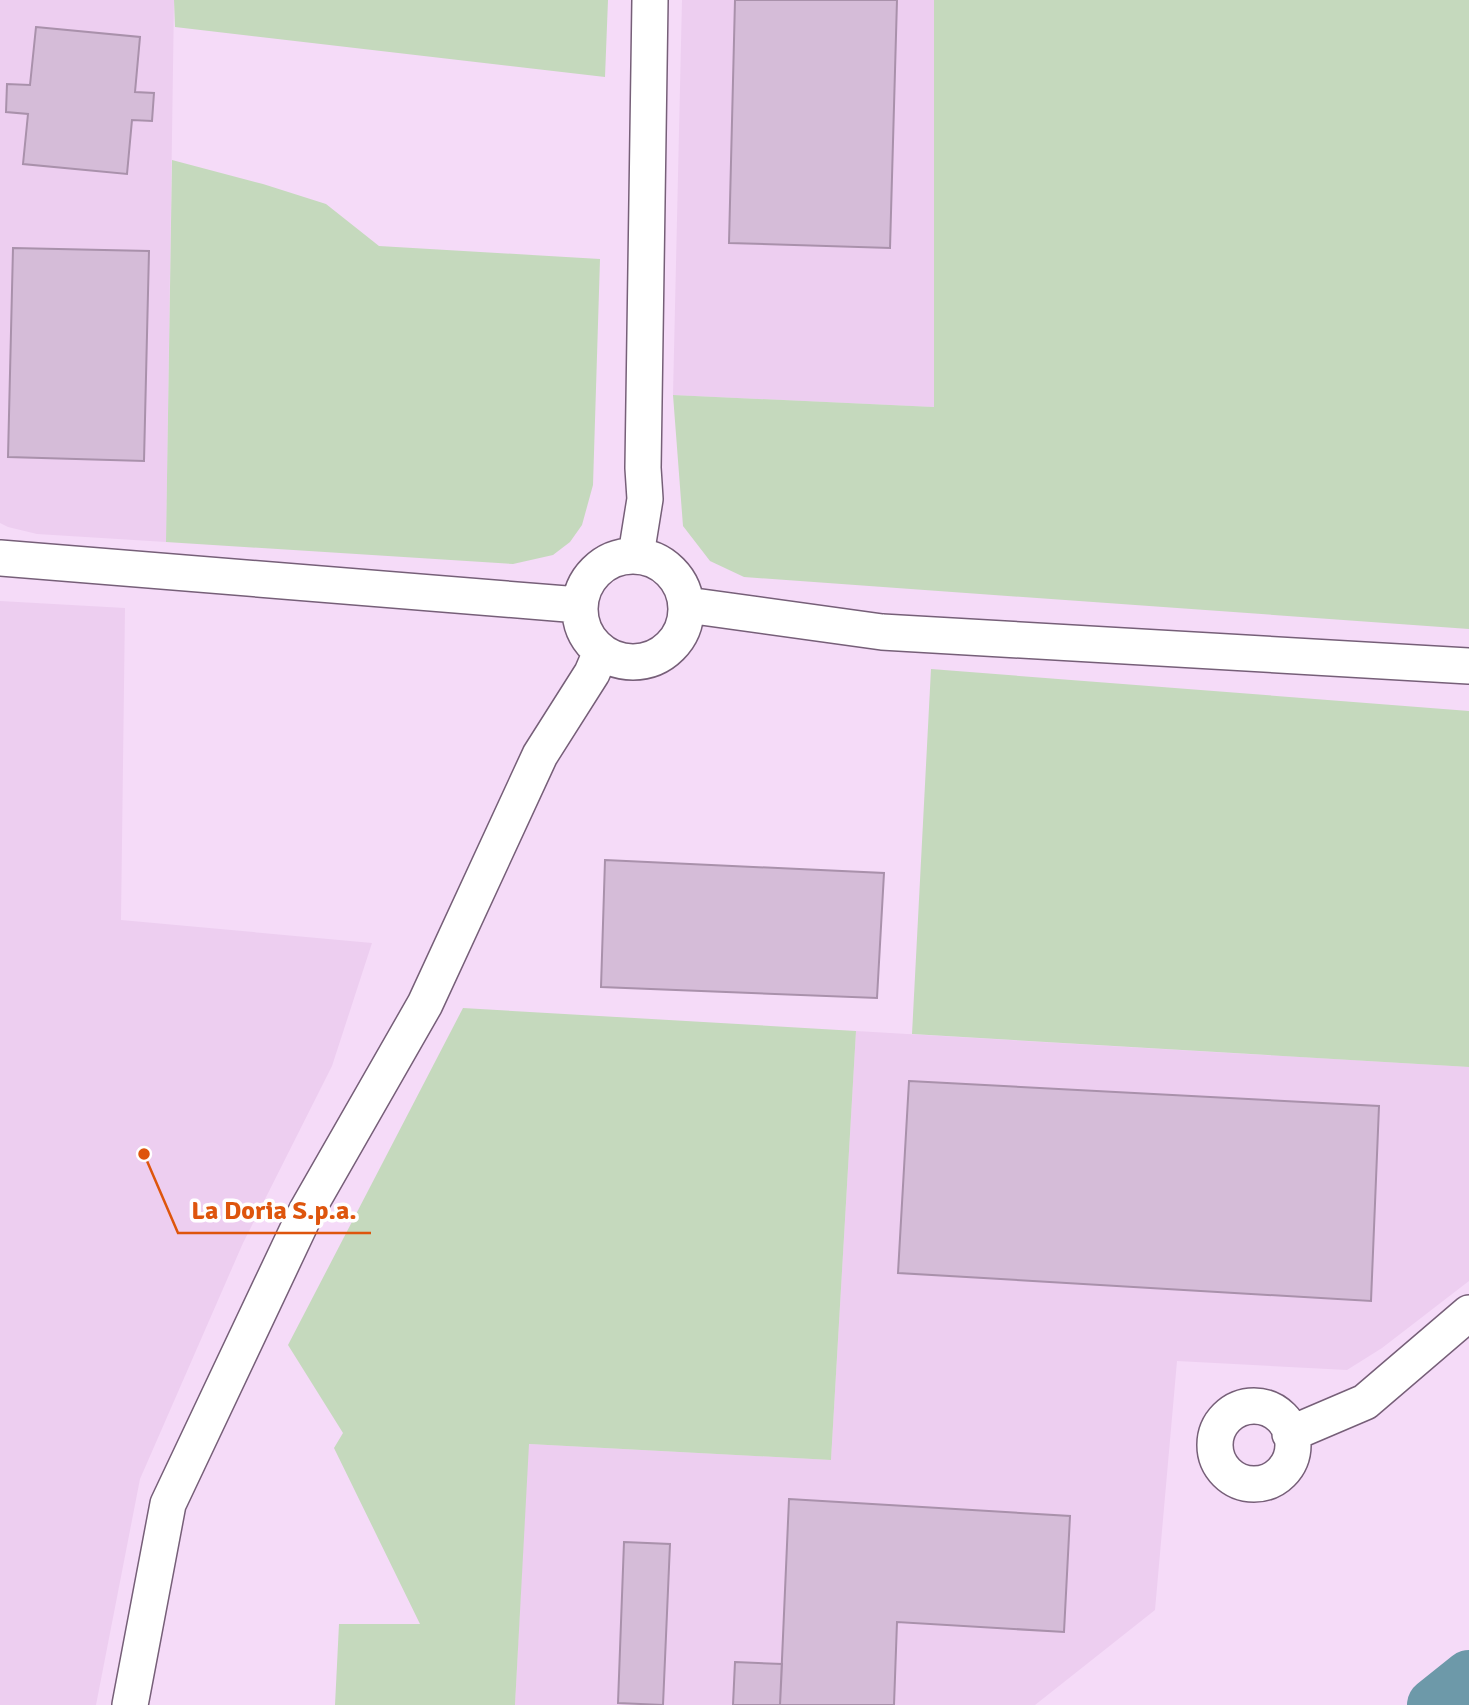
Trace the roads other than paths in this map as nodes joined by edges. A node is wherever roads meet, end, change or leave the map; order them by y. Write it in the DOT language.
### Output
graph roads {
  1 [pos="650,0"];
  2 [pos="636,555"];
  3 [pos="0,558"];
  4 [pos="579,605"];
  5 [pos="687,605"];
  6 [pos="601,652"];
  7 [pos="1469,666"];
  8 [pos="1469,1313"];
  9 [pos="1290,1434"];
  10 [pos="130,1705"];
  1 -- 2 [label="street"];
  2 -- 4 [label="street"];
  2 -- 5 [label="street"];
  3 -- 4 [label="street"];
  4 -- 6 [label="street"];
  5 -- 6 [label="street"];
  5 -- 7 [label="street"];
  6 -- 10 [label="street"];
  8 -- 9 [label="street"];
}
